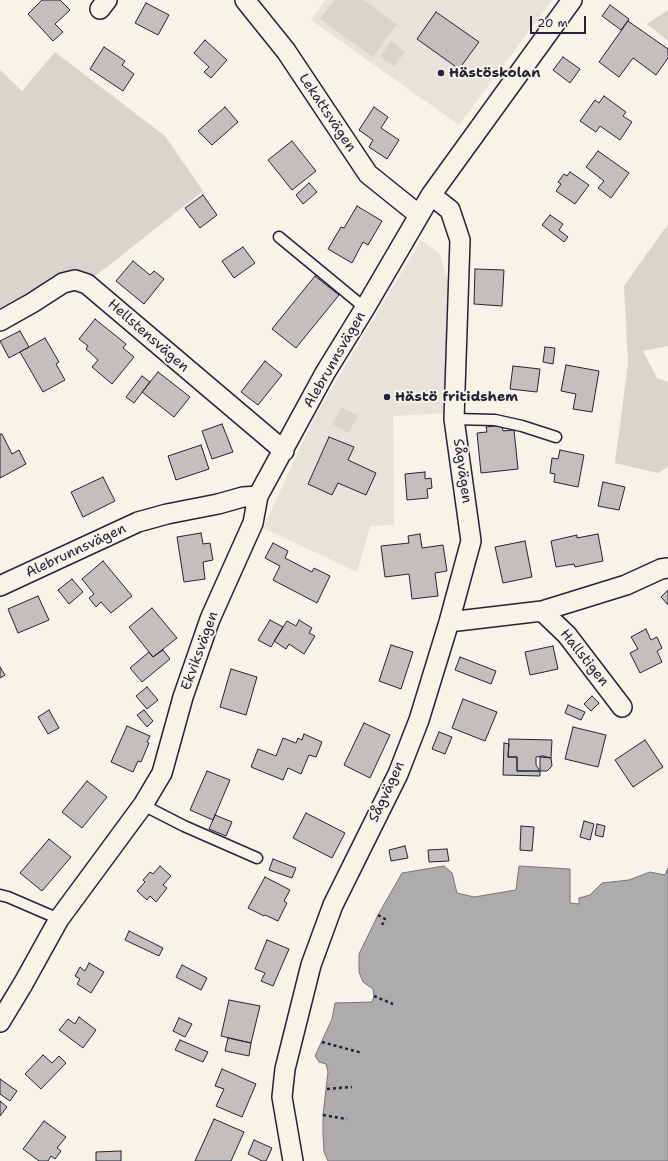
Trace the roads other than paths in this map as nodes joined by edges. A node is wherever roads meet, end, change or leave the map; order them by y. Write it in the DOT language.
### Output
graph roads {
  1 [pos="245,0"];
  2 [pos="572,0"];
  3 [pos="431,195"];
  4 [pos="419,215"];
  5 [pos="278,238"];
  6 [pos="365,308"];
  7 [pos="0,321"];
  8 [pos="454,419"];
  9 [pos="556,437"];
  10 [pos="284,451"];
  11 [pos="258,496"];
  12 [pos="668,568"];
  13 [pos="0,586"];
  14 [pos="542,611"];
  15 [pos="449,622"];
  16 [pos="622,707"];
  17 [pos="142,805"];
  18 [pos="257,858"];
  19 [pos="0,895"];
  20 [pos="58,919"];
  21 [pos="0,1022"];
  22 [pos="293,1161"];
  1 -- 4 [label="street, Lekattsvägen"];
  2 -- 3 [label="street, Alebrunnsvägen"];
  3 -- 4 [label="street, Alebrunnsvägen"];
  3 -- 8 [label="street, Sågvägen"];
  4 -- 6 [label="street, Alebrunnsvägen"];
  5 -- 6 [label="lane"];
  6 -- 10 [label="street, Alebrunnsvägen"];
  7 -- 10 [label="street, Hellstensvägen"];
  8 -- 9 [label="lane, Sågvägen"];
  8 -- 15 [label="street, Sågvägen"];
  10 -- 11 [label="street, Alebrunnsvägen"];
  11 -- 13 [label="street, Alebrunnsvägen"];
  11 -- 17 [label="street, Ekviksvägen"];
  12 -- 14 [label="street"];
  14 -- 15 [label="street"];
  14 -- 16 [label="street, Hallstigen"];
  15 -- 22 [label="street, Sågvägen"];
  17 -- 18 [label="lane"];
  17 -- 20 [label="street, Ekviksvägen"];
  19 -- 20 [label="lane"];
  20 -- 21 [label="street, Ekviksvägen"];
}
